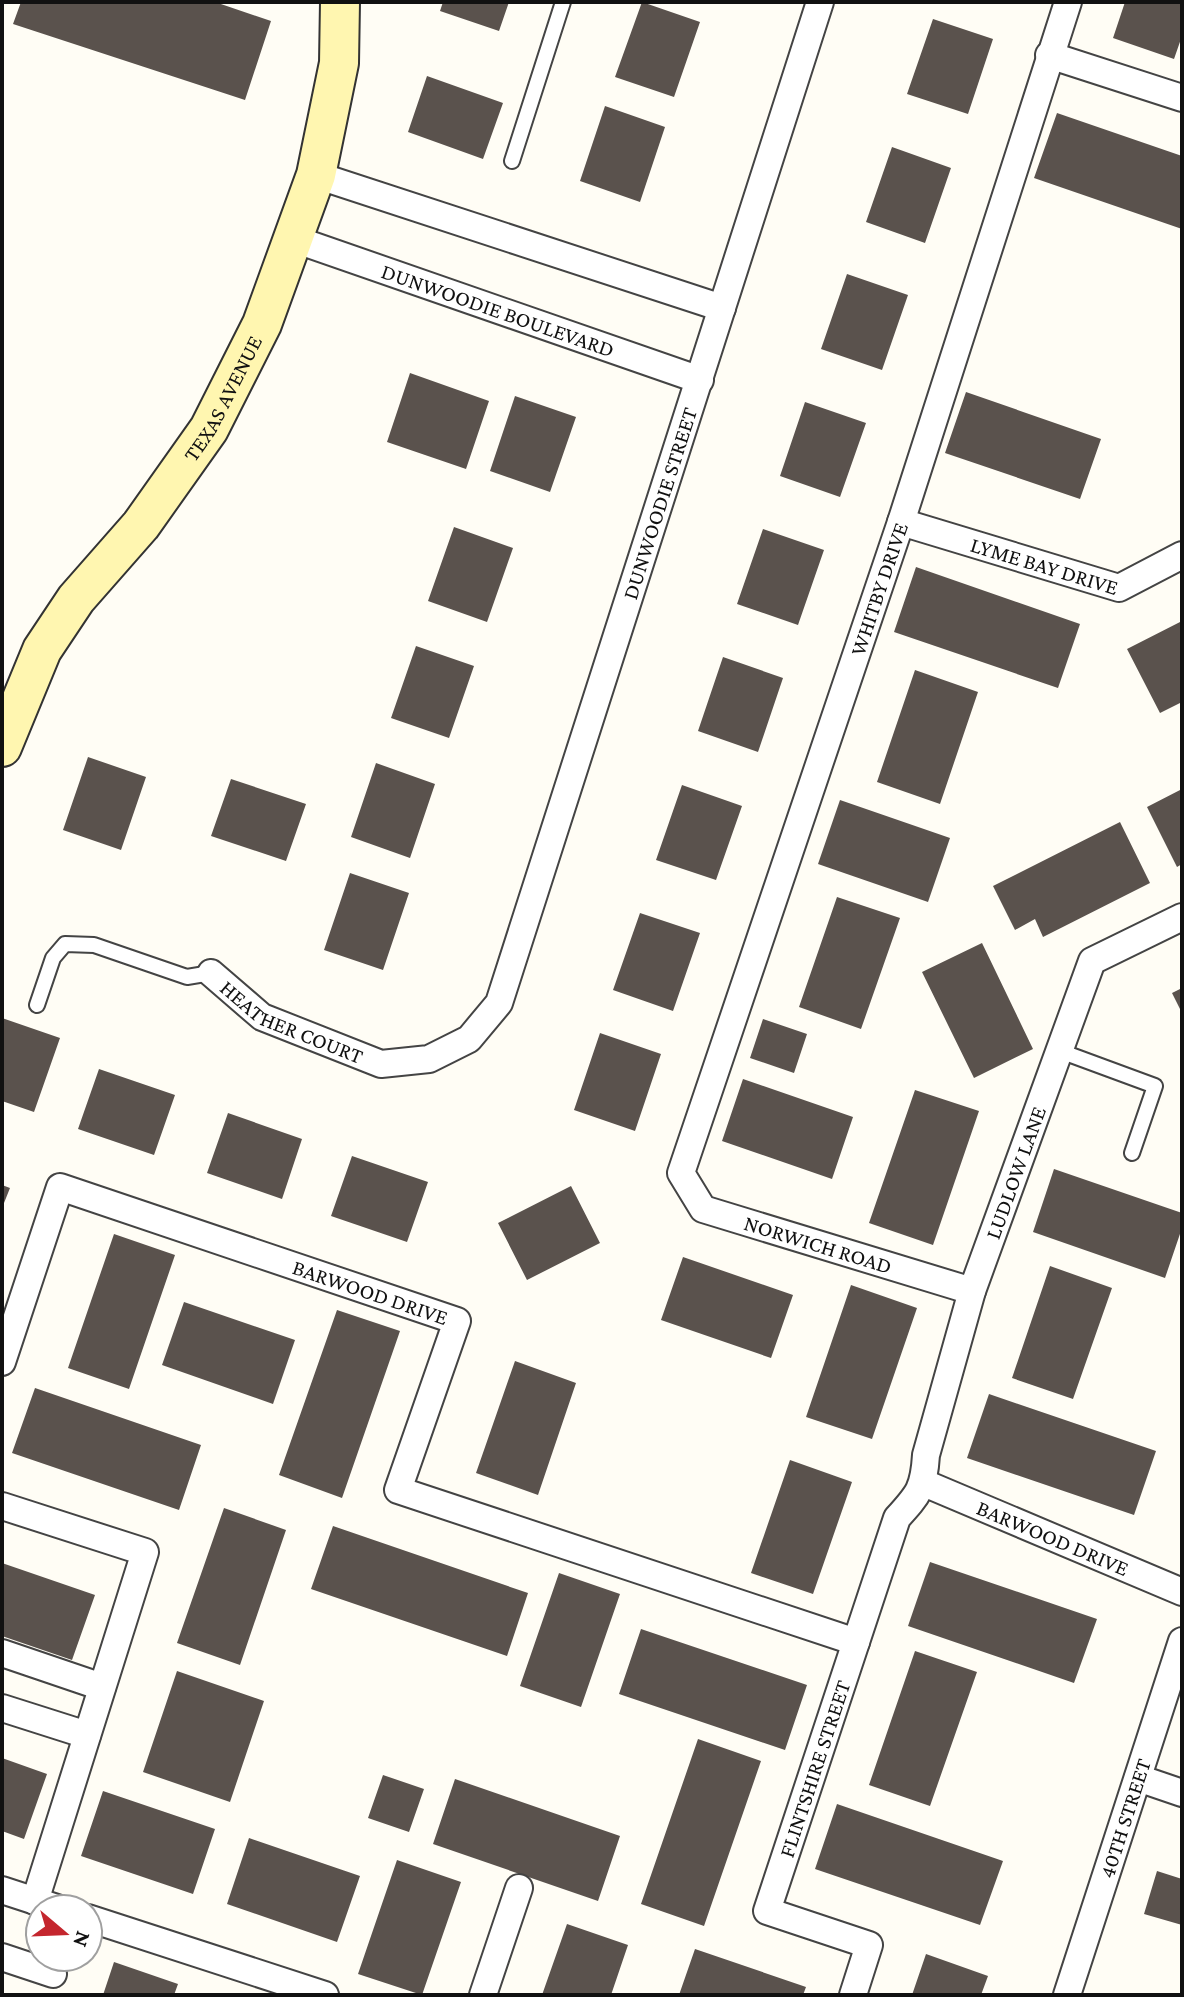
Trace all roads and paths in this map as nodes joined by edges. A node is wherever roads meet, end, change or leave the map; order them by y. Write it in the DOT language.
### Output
graph roads {
  1 [pos="340,2"];
  2 [pos="563,2"];
  3 [pos="820,2"];
  4 [pos="1068,2"];
  5 [pos="1049,55"];
  6 [pos="1182,98"];
  7 [pos="512,161"];
  8 [pos="316,175"];
  9 [pos="294,239"];
  10 [pos="722,308"];
  11 [pos="700,380"];
  12 [pos="901,522"];
  13 [pos="1182,555"];
  14 [pos="2,747"];
  15 [pos="1182,917"];
  16 [pos="211,973"];
  17 [pos="499,1003"];
  18 [pos="37,1005"];
  19 [pos="1060,1051"];
  20 [pos="1132,1153"];
  21 [pos="681,1173"];
  22 [pos="972,1291"];
  23 [pos="2,1362"];
  24 [pos="924,1483"];
  25 [pos="2,1506"];
  26 [pos="1182,1592"];
  27 [pos="1182,1641"];
  28 [pos="856,1642"];
  29 [pos="2,1653"];
  30 [pos="102,1687"];
  31 [pos="2,1708"];
  32 [pos="87,1735"];
  33 [pos="1138,1778"];
  34 [pos="1182,1793"];
  35 [pos="519,1888"];
  36 [pos="2,1890"];
  37 [pos="38,1893"];
  38 [pos="24,1897"];
  39 [pos="104,1923"];
  40 [pos="2,1957"];
  41 [pos="24,1960"];
  42 [pos="325,1995"];
  43 [pos="483,1995"];
  44 [pos="853,1995"];
  45 [pos="1067,1995"];
  1 -- 8 [label="street, TEXAS AVENUE"];
  2 -- 7 [label="lane"];
  3 -- 10 [label="street, DUNWOODIE STREET"];
  4 -- 5 [label="street, WHITBY DRIVE"];
  5 -- 6 [label="street"];
  5 -- 12 [label="street, WHITBY DRIVE"];
  8 -- 9 [label="street, TEXAS AVENUE"];
  8 -- 10 [label="street"];
  9 -- 11 [label="street, DUNWOODIE BOULEVARD"];
  9 -- 14 [label="street, TEXAS AVENUE"];
  10 -- 11 [label="street, DUNWOODIE STREET"];
  11 -- 17 [label="street, DUNWOODIE STREET"];
  12 -- 13 [label="street, LYME BAY DRIVE"];
  12 -- 21 [label="street, WHITBY DRIVE"];
  15 -- 19 [label="street, LUDLOW LANE"];
  16 -- 17 [label="street, HEATHER COURT"];
  16 -- 18 [label="lane"];
  19 -- 20 [label="lane"];
  19 -- 22 [label="street, LUDLOW LANE"];
  21 -- 22 [label="street, NORWICH ROAD"];
  22 -- 24 [label="street, LUDLOW LANE"];
  23 -- 28 [label="street, BARWOOD DRIVE"];
  24 -- 26 [label="street, BARWOOD DRIVE"];
  24 -- 28 [label="street, FLINTSHIRE STREET"];
  25 -- 30 [label="street"];
  27 -- 33 [label="street, 40TH STREET"];
  28 -- 44 [label="street, FLINTSHIRE STREET"];
  29 -- 30 [label="street"];
  30 -- 32 [label="street"];
  31 -- 32 [label="street"];
  32 -- 37 [label="street"];
  33 -- 34 [label="street"];
  33 -- 45 [label="street, 40TH STREET"];
  35 -- 43 [label="street"];
  36 -- 38 [label="street"];
  39 -- 42 [label="street"];
  40 -- 41 [label="street"];
}
